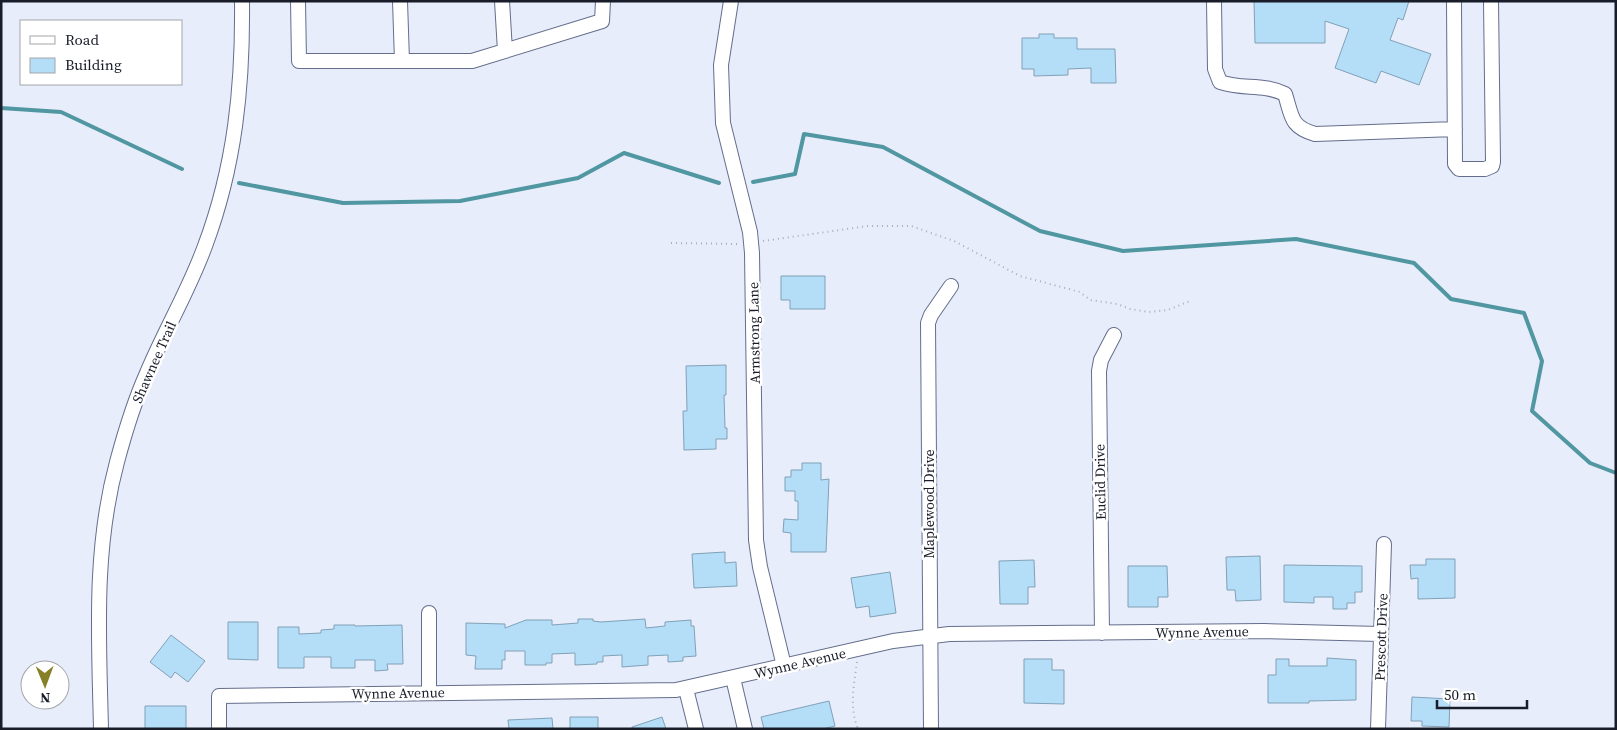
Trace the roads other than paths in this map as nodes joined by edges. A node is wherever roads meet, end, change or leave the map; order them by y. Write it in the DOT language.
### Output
graph roads {
  1 [pos="242,1"];
  2 [pos="298,1"];
  3 [pos="400,1"];
  4 [pos="502,1"];
  5 [pos="603,1"];
  6 [pos="731,1"];
  7 [pos="1214,1"];
  8 [pos="1454,1"];
  9 [pos="1491,1"];
  10 [pos="505,51"];
  11 [pos="402,61"];
  12 [pos="1455,129"];
  13 [pos="951,286"];
  14 [pos="1114,335"];
  15 [pos="1384,544"];
  16 [pos="429,613"];
  17 [pos="1102,633"];
  18 [pos="1380,634"];
  19 [pos="930,636"];
  20 [pos="784,666"];
  21 [pos="733,678"];
  22 [pos="686,689"];
  23 [pos="429,692"];
  24 [pos="101,729"];
  25 [pos="220,729"];
  26 [pos="696,729"];
  27 [pos="745,729"];
  28 [pos="930,729"];
  29 [pos="1378,729"];
  1 -- 24 [label="street, Shawnee Trail"];
  2 -- 11 [label="street"];
  3 -- 11 [label="street"];
  4 -- 10 [label="street"];
  5 -- 10 [label="street"];
  6 -- 20 [label="street, Armstrong Lane"];
  7 -- 12 [label="street"];
  8 -- 12 [label="street"];
  9 -- 12 [label="street"];
  10 -- 11 [label="street"];
  13 -- 19 [label="street, Maplewood Drive"];
  14 -- 17 [label="street, Euclid Drive"];
  15 -- 18 [label="street, Prescott Drive"];
  16 -- 23 [label="street"];
  17 -- 18 [label="street, Wynne Avenue"];
  17 -- 19 [label="street, Wynne Avenue"];
  18 -- 29 [label="street, Prescott Drive"];
  19 -- 20 [label="street, Wynne Avenue"];
  19 -- 28 [label="street, Maplewood Drive"];
  20 -- 21 [label="street, Wynne Avenue"];
  21 -- 22 [label="street, Wynne Avenue"];
  21 -- 27 [label="street"];
  22 -- 23 [label="street, Wynne Avenue"];
  22 -- 26 [label="street"];
  23 -- 25 [label="street, Wynne Avenue"];
}
